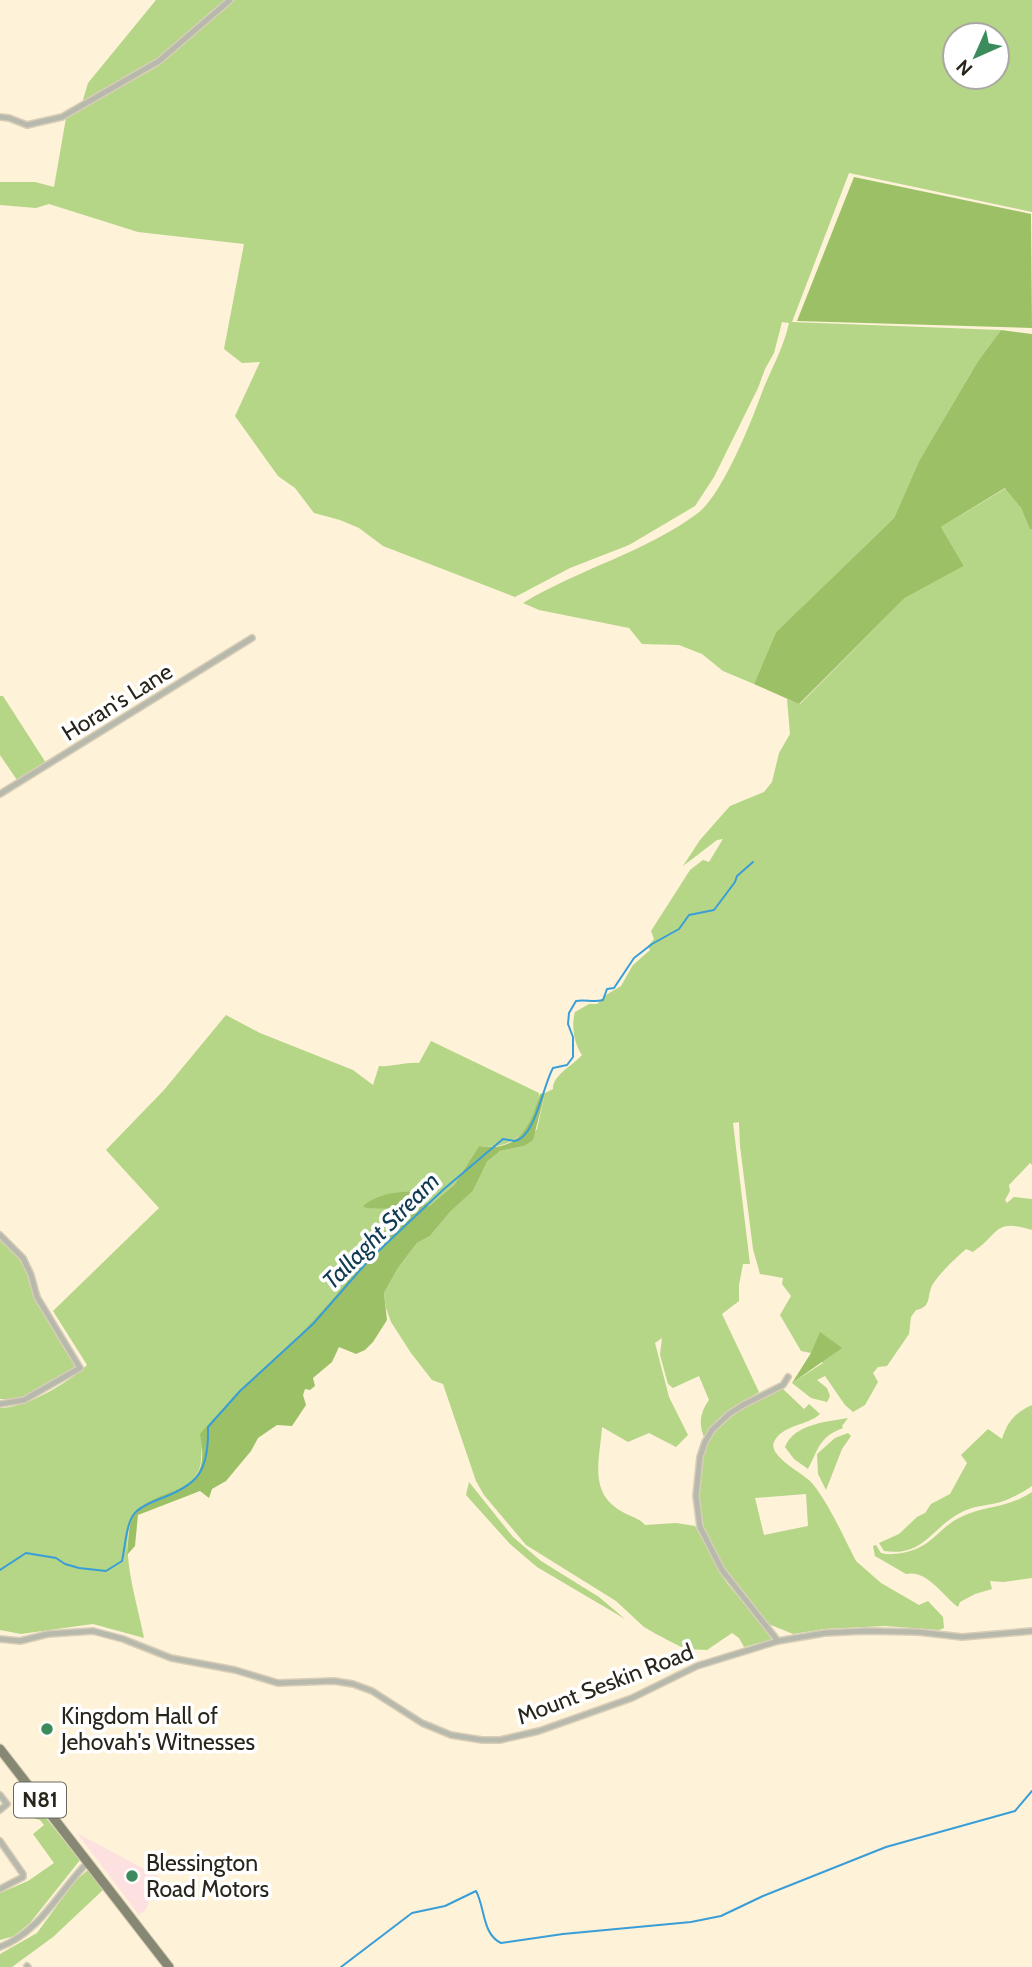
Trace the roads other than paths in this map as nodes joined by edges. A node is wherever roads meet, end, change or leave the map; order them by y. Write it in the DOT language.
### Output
graph roads {
  1 [pos="230,0"];
  2 [pos="0,117"];
  3 [pos="252,638"];
  4 [pos="0,794"];
  5 [pos="0,1235"];
  6 [pos="788,1377"];
  7 [pos="0,1404"];
  8 [pos="1032,1631"];
  9 [pos="0,1639"];
  10 [pos="778,1641"];
  11 [pos="0,1749"];
  12 [pos="0,1794"];
  13 [pos="0,1810"];
  14 [pos="0,1841"];
  15 [pos="88,1861"];
  16 [pos="0,1889"];
  17 [pos="0,1947"];
  18 [pos="169,1967"];
  1 -- 2 [label="street"];
  3 -- 4 [label="street, Horan's Lane"];
  5 -- 7 [label="street"];
  6 -- 10 [label="street"];
  8 -- 10 [label="street, Mount Seskin Road"];
  9 -- 10 [label="street, Mount Seskin Road"];
  11 -- 15 [label="main road, N81"];
  12 -- 13 [label="street"];
  14 -- 16 [label="street"];
  15 -- 17 [label="street"];
  15 -- 18 [label="main road, N81"];
}
